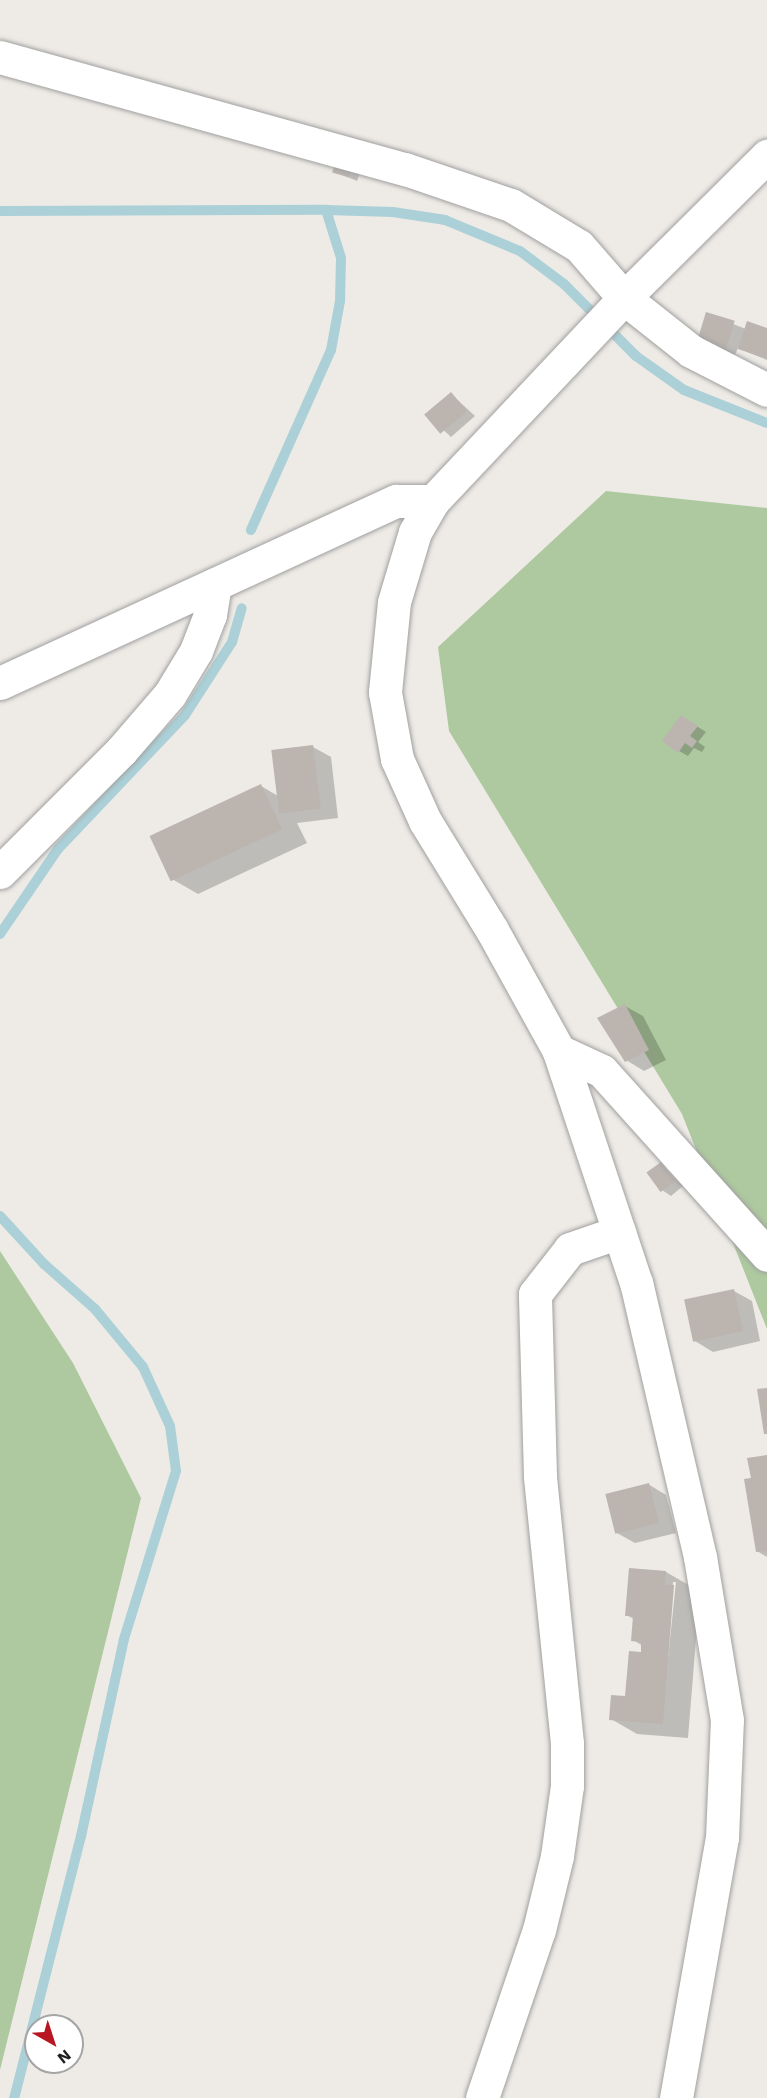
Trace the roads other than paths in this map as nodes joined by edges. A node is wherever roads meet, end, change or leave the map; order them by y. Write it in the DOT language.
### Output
graph roads {
  1 [pos="0,57"];
  2 [pos="767,156"];
  3 [pos="609,314"];
  4 [pos="767,390"];
  5 [pos="433,501"];
  6 [pos="215,584"];
  7 [pos="0,683"];
  8 [pos="0,872"];
  9 [pos="559,1051"];
  10 [pos="619,1232"];
  11 [pos="767,1256"];
  12 [pos="482,2098"];
  13 [pos="676,2098"];
  1 -- 3 [label="street"];
  2 -- 3 [label="street"];
  3 -- 4 [label="street"];
  3 -- 5 [label="street"];
  5 -- 6 [label="street"];
  5 -- 9 [label="street"];
  6 -- 7 [label="street"];
  6 -- 8 [label="street"];
  9 -- 10 [label="street"];
  9 -- 11 [label="street"];
  10 -- 12 [label="street"];
  10 -- 13 [label="street"];
}
